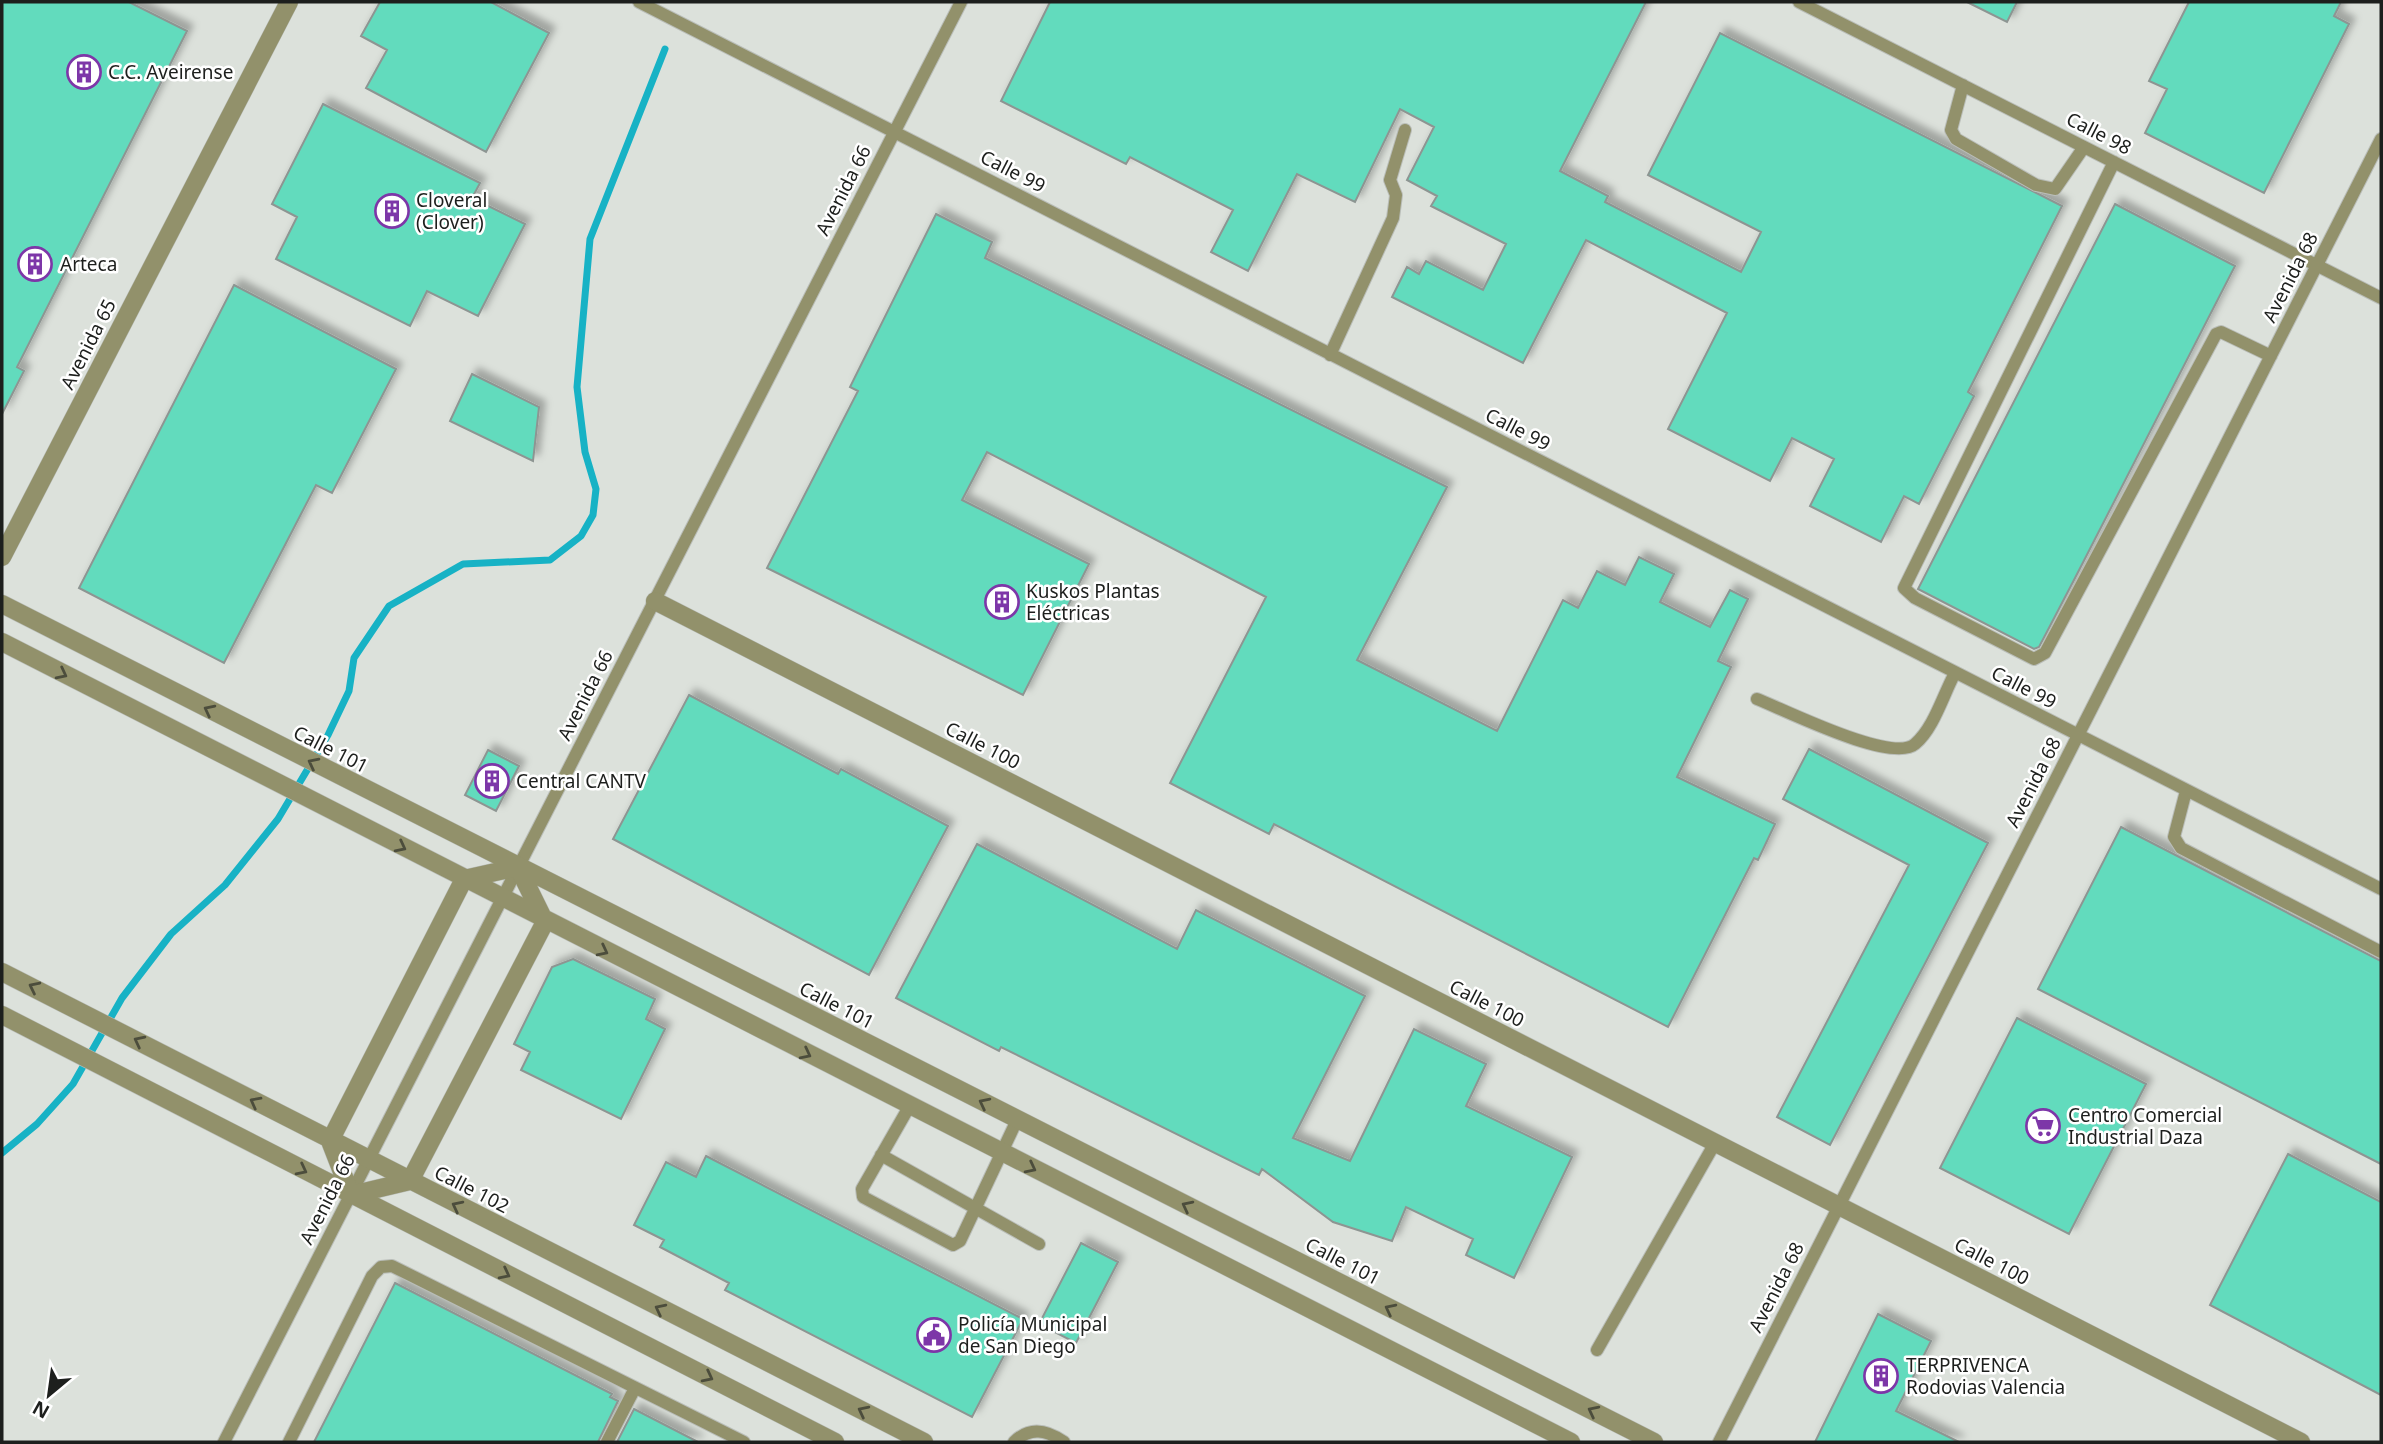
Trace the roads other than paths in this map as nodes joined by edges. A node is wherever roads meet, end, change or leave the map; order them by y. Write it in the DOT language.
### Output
graph roads {
  1 [pos="289,2"];
  2 [pos="639,2"];
  3 [pos="961,2"];
  4 [pos="1799,2"];
  5 [pos="1963,85"];
  6 [pos="1405,130"];
  7 [pos="894,132"];
  8 [pos="2381,139"];
  9 [pos="2084,147"];
  10 [pos="2114,162"];
  11 [pos="2317,266"];
  12 [pos="2381,298"];
  13 [pos="1330,355"];
  14 [pos="2271,356"];
  15 [pos="2,557"];
  16 [pos="655,601"];
  17 [pos="2,604"];
  18 [pos="2,642"];
  19 [pos="1955,673"];
  20 [pos="1757,699"];
  21 [pos="2078,736"];
  22 [pos="2186,791"];
  23 [pos="518,867"];
  24 [pos="464,879"];
  25 [pos="2381,889"];
  26 [pos="500,899"];
  27 [pos="545,922"];
  28 [pos="2381,952"];
  29 [pos="2,972"];
  30 [pos="2,1015"];
  31 [pos="909,1107"];
  32 [pos="1017,1120"];
  33 [pos="330,1141"];
  34 [pos="1715,1143"];
  35 [pos="1001,1153"];
  36 [pos="881,1155"];
  37 [pos="369,1160"];
  38 [pos="410,1181"];
  39 [pos="351,1195"];
  40 [pos="1839,1206"];
  41 [pos="976,1207"];
  42 [pos="1039,1244"];
  43 [pos="1597,1350"];
  44 [pos="635,1388"];
  45 [pos="225,1442"];
  46 [pos="289,1442"];
  47 [pos="607,1442"];
  48 [pos="744,1442"];
  49 [pos="835,1442"];
  50 [pos="924,1442"];
  51 [pos="1014,1442"];
  52 [pos="1064,1442"];
  53 [pos="1571,1442"];
  54 [pos="1654,1442"];
  55 [pos="1719,1442"];
  56 [pos="2301,1442"];
  1 -- 15 [label="street, Avenida 65"];
  2 -- 7 [label="lane, Calle 99"];
  3 -- 7 [label="lane, Avenida 66"];
  4 -- 5 [label="lane, Calle 98"];
  5 -- 9 [label="lane, Calle 98"];
  5 -- 9 [label="lane"];
  6 -- 13 [label="lane"];
  7 -- 13 [label="lane, Calle 99"];
  7 -- 16 [label="lane, Avenida 66"];
  8 -- 11 [label="lane, Avenida 68"];
  9 -- 10 [label="lane, Calle 98"];
  10 -- 11 [label="lane, Calle 98"];
  10 -- 14 [label="lane"];
  11 -- 12 [label="lane, Calle 98"];
  11 -- 14 [label="lane, Avenida 68"];
  13 -- 19 [label="lane, Calle 99"];
  14 -- 21 [label="lane, Avenida 68"];
  16 -- 23 [label="lane, Avenida 66"];
  16 -- 34 [label="street, Calle 100"];
  23 -- 17 [label="street, Calle 101, one-way"];
  18 -- 24 [label="street, one-way"];
  19 -- 20 [label="lane"];
  19 -- 21 [label="lane, Calle 99"];
  21 -- 22 [label="lane, Calle 99"];
  21 -- 40 [label="lane, Avenida 68"];
  22 -- 25 [label="lane, Calle 99"];
  22 -- 28 [label="lane"];
  23 -- 24 [label="street"];
  23 -- 26 [label="lane, Avenida 66"];
  23 -- 27 [label="street"];
  32 -- 23 [label="street, Calle 101, one-way"];
  24 -- 26 [label="street"];
  24 -- 33 [label="street"];
  26 -- 27 [label="street"];
  26 -- 37 [label="lane, Avenida 66"];
  27 -- 31 [label="street, one-way"];
  27 -- 38 [label="street"];
  33 -- 29 [label="street, Calle 102, one-way"];
  30 -- 39 [label="street, one-way"];
  31 -- 35 [label="street"];
  31 -- 36 [label="lane"];
  32 -- 35 [label="lane"];
  54 -- 32 [label="street, Calle 101, one-way"];
  33 -- 37 [label="street, Calle 102"];
  33 -- 39 [label="street"];
  34 -- 40 [label="street, Calle 100"];
  34 -- 43 [label="lane"];
  35 -- 41 [label="lane"];
  35 -- 53 [label="street, one-way"];
  36 -- 41 [label="lane"];
  36 -- 41 [label="lane"];
  37 -- 38 [label="street, Calle 102"];
  37 -- 39 [label="lane, Avenida 66"];
  38 -- 39 [label="street"];
  50 -- 38 [label="street, Calle 102, one-way"];
  39 -- 45 [label="lane, Avenida 66"];
  39 -- 49 [label="street, one-way"];
  40 -- 55 [label="lane, Avenida 68"];
  40 -- 56 [label="street, Calle 100"];
  41 -- 42 [label="lane"];
  44 -- 46 [label="lane"];
  44 -- 47 [label="lane"];
  44 -- 48 [label="lane"];
  51 -- 52 [label="lane"];
}
